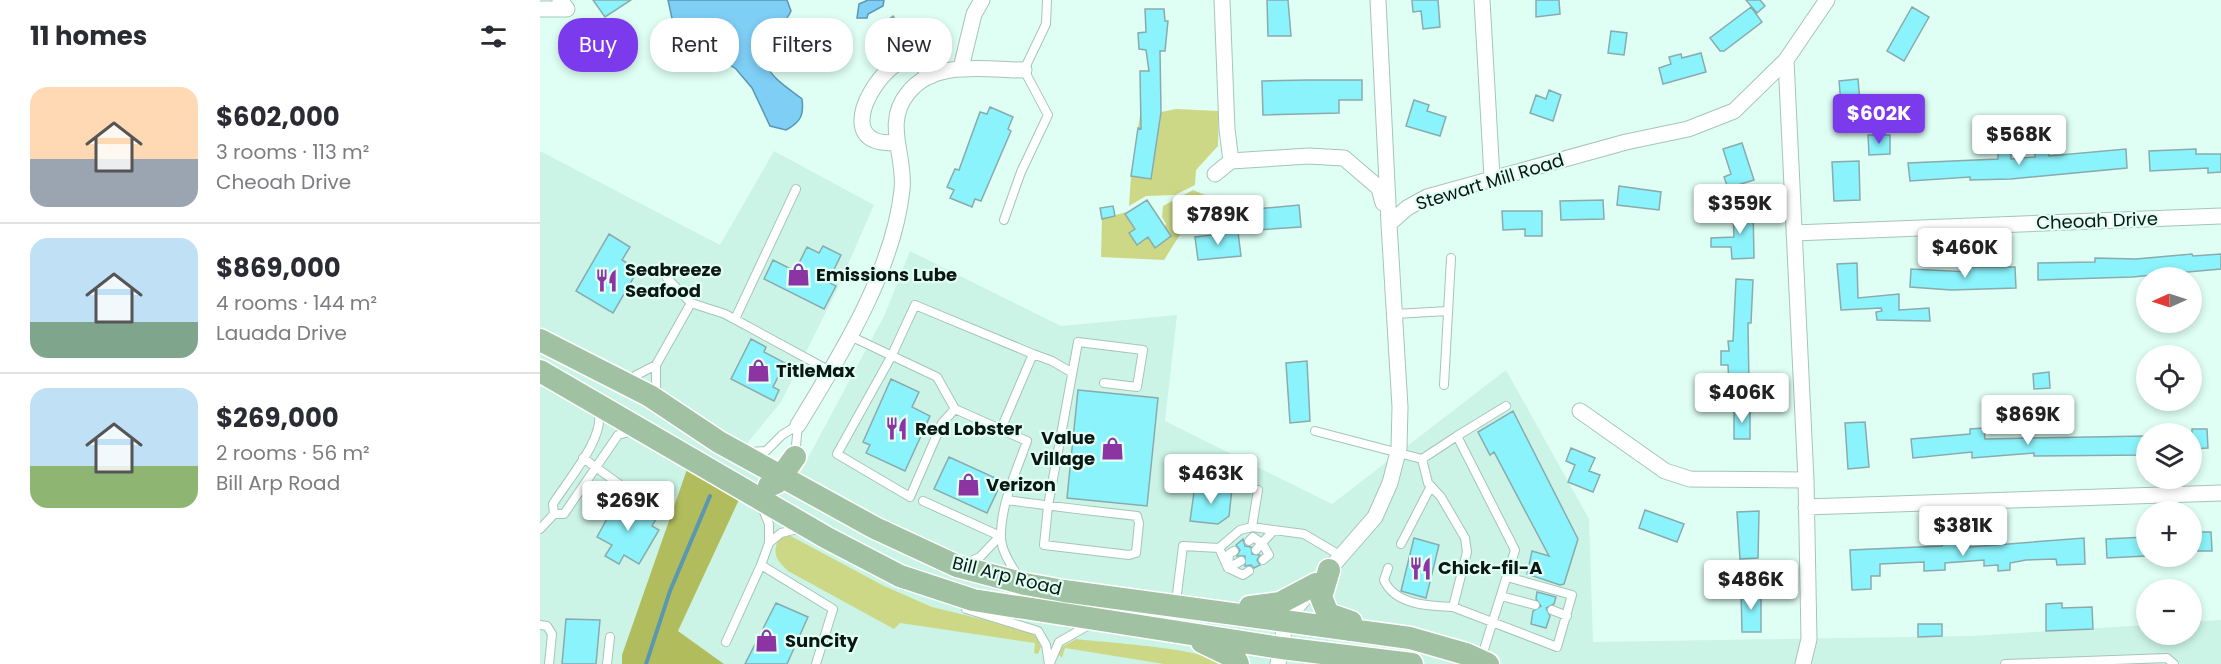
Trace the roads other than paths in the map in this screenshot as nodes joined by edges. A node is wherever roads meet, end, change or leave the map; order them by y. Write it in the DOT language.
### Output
graph roads {
  1 [pos="560,0"];
  2 [pos="982,0"];
  3 [pos="1047,0"];
  4 [pos="1222,0"];
  5 [pos="1378,0"];
  6 [pos="1482,0"];
  7 [pos="1827,0"];
  8 [pos="540,9"];
  9 [pos="1786,60"];
  10 [pos="961,68"];
  11 [pos="1024,70"];
  12 [pos="931,76"];
  13 [pos="897,143"];
  14 [pos="1231,161"];
  15 [pos="1215,174"];
  16 [pos="1492,177"];
  17 [pos="796,189"];
  18 [pos="2221,216"];
  19 [pos="1004,220"];
  20 [pos="1389,224"];
  21 [pos="1794,233"];
  22 [pos="1451,258"];
  23 [pos="667,278"];
  24 [pos="691,303"];
  25 [pos="1448,311"];
  26 [pos="1395,314"];
  27 [pos="735,319"];
  28 [pos="849,336"];
  29 [pos="540,340"];
  30 [pos="1033,354"];
  31 [pos="891,357"];
  32 [pos="656,366"];
  33 [pos="540,371"];
  34 [pos="830,371"];
  35 [pos="1071,372"];
  36 [pos="617,380"];
  37 [pos="1104,383"];
  38 [pos="1444,385"];
  39 [pos="656,399"];
  40 [pos="595,402"];
  41 [pos="1506,406"];
  42 [pos="955,409"];
  43 [pos="1580,411"];
  44 [pos="798,425"];
  45 [pos="641,428"];
  46 [pos="1001,429"];
  47 [pos="1315,431"];
  48 [pos="1457,436"];
  49 [pos="1398,452"];
  50 [pos="738,453"];
  51 [pos="583,458"];
  52 [pos="1422,459"];
  53 [pos="595,467"];
  54 [pos="708,468"];
  55 [pos="790,468"];
  56 [pos="804,479"];
  57 [pos="1806,480"];
  58 [pos="619,484"];
  59 [pos="1431,486"];
  60 [pos="1258,490"];
  61 [pos="2221,493"];
  62 [pos="758,497"];
  63 [pos="1007,500"];
  64 [pos="923,501"];
  65 [pos="1048,506"];
  66 [pos="1806,507"];
  67 [pos="554,514"];
  68 [pos="808,526"];
  69 [pos="1252,527"];
  70 [pos="875,528"];
  71 [pos="540,529"];
  72 [pos="1274,530"];
  73 [pos="1000,536"];
  74 [pos="1249,541"];
  75 [pos="769,543"];
  76 [pos="1262,543"];
  77 [pos="1401,544"];
  78 [pos="1219,548"];
  79 [pos="1256,550"];
  80 [pos="1234,551"];
  81 [pos="1263,560"];
  82 [pos="1241,561"];
  83 [pos="761,565"];
  84 [pos="957,566"];
  85 [pos="1228,568"];
  86 [pos="1388,568"];
  87 [pos="1329,570"];
  88 [pos="1249,571"];
  89 [pos="1507,577"];
  90 [pos="1025,584"];
  91 [pos="945,591"];
  92 [pos="1501,596"];
  93 [pos="1535,605"];
  94 [pos="1175,606"];
  95 [pos="1453,607"];
  96 [pos="1552,610"];
  97 [pos="1222,613"];
  98 [pos="1567,616"];
  99 [pos="1286,619"];
  100 [pos="1100,620"];
  101 [pos="1493,621"];
  102 [pos="540,625"];
  103 [pos="1185,633"];
  104 [pos="610,637"];
  105 [pos="1410,638"];
  106 [pos="726,642"];
  107 [pos="1280,656"];
  108 [pos="1360,657"];
  109 [pos="1484,662"];
  110 [pos="549,664"];
  111 [pos="607,664"];
  112 [pos="816,664"];
  113 [pos="1049,664"];
  114 [pos="1238,664"];
  115 [pos="1329,664"];
  116 [pos="1412,664"];
  117 [pos="1803,664"];
  118 [pos="2006,664"];
  119 [pos="2174,664"];
  1 -- 8 [label="street"];
  2 -- 10 [label="street"];
  3 -- 11 [label="lane"];
  4 -- 14 [label="street"];
  5 -- 20 [label="street"];
  6 -- 16 [label="street"];
  7 -- 9 [label="street, Stewart Mill Road"];
  9 -- 16 [label="street, Stewart Mill Road"];
  9 -- 21 [label="street"];
  10 -- 11 [label="street"];
  10 -- 12 [label="street"];
  11 -- 19 [label="lane"];
  12 -- 13 [label="street"];
  12 -- 13 [label="street"];
  13 -- 28 [label="street"];
  14 -- 15 [label="street"];
  14 -- 20 [label="street"];
  16 -- 20 [label="street, Stewart Mill Road"];
  17 -- 27 [label="lane"];
  18 -- 21 [label="street, Cheoah Drive"];
  20 -- 26 [label="street"];
  21 -- 57 [label="street"];
  22 -- 25 [label="lane"];
  23 -- 24 [label="lane"];
  24 -- 27 [label="lane"];
  24 -- 32 [label="lane"];
  25 -- 26 [label="lane"];
  25 -- 38 [label="lane"];
  26 -- 49 [label="street"];
  27 -- 34 [label="lane"];
  28 -- 31 [label="lane"];
  28 -- 34 [label="street"];
  29 -- 36 [label="main road, Bill Arp Road"];
  30 -- 31 [label="lane"];
  30 -- 35 [label="lane"];
  30 -- 46 [label="lane"];
  31 -- 42 [label="lane"];
  31 -- 42 [label="lane"];
  32 -- 36 [label="lane"];
  32 -- 39 [label="lane"];
  33 -- 40 [label="main road, Bill Arp Road"];
  34 -- 44 [label="street"];
  35 -- 37 [label="lane"];
  35 -- 65 [label="lane"];
  36 -- 39 [label="main road, Bill Arp Road"];
  39 -- 50 [label="main road, Bill Arp Road"];
  40 -- 45 [label="main road, Bill Arp Road"];
  40 -- 51 [label="lane"];
  41 -- 48 [label="lane"];
  42 -- 46 [label="lane"];
  43 -- 57 [label="street"];
  44 -- 50 [label="lane"];
  44 -- 55 [label="lane"];
  45 -- 53 [label="lane"];
  45 -- 54 [label="main road, Bill Arp Road"];
  46 -- 63 [label="lane"];
  47 -- 49 [label="lane"];
  48 -- 52 [label="lane"];
  48 -- 89 [label="lane"];
  49 -- 52 [label="lane"];
  49 -- 87 [label="street"];
  50 -- 55 [label="main road, Bill Arp Road"];
  51 -- 53 [label="lane"];
  51 -- 67 [label="lane"];
  52 -- 59 [label="lane"];
  53 -- 58 [label="lane"];
  53 -- 67 [label="lane"];
  54 -- 55 [label="main road"];
  54 -- 62 [label="main road, Bill Arp Road"];
  55 -- 70 [label="main road, Bill Arp Road"];
  56 -- 70 [label="lane"];
  57 -- 66 [label="street"];
  59 -- 77 [label="lane"];
  59 -- 95 [label="lane"];
  60 -- 69 [label="lane"];
  61 -- 66 [label="street"];
  62 -- 68 [label="main road, Bill Arp Road"];
  62 -- 75 [label="lane"];
  63 -- 65 [label="lane"];
  63 -- 73 [label="lane"];
  64 -- 73 [label="lane"];
  65 -- 65 [label="lane"];
  66 -- 117 [label="street"];
  67 -- 71 [label="lane"];
  68 -- 75 [label="lane"];
  68 -- 91 [label="main road, Bill Arp Road"];
  69 -- 72 [label="lane"];
  69 -- 78 [label="lane"];
  70 -- 84 [label="main road, Bill Arp Road"];
  72 -- 76 [label="lane"];
  72 -- 87 [label="lane"];
  73 -- 84 [label="lane"];
  73 -- 90 [label="lane"];
  74 -- 76 [label="lane"];
  75 -- 83 [label="lane"];
  76 -- 79 [label="lane"];
  76 -- 81 [label="lane"];
  78 -- 85 [label="lane"];
  78 -- 94 [label="lane"];
  80 -- 85 [label="lane"];
  82 -- 85 [label="lane"];
  83 -- 106 [label="lane"];
  83 -- 112 [label="lane"];
  84 -- 90 [label="main road, Bill Arp Road"];
  85 -- 88 [label="lane"];
  86 -- 95 [label="lane"];
  87 -- 97 [label="main road"];
  87 -- 99 [label="street"];
  87 -- 105 [label="main road"];
  89 -- 92 [label="lane"];
  89 -- 98 [label="lane"];
  90 -- 94 [label="main road, Bill Arp Road"];
  91 -- 100 [label="main road, Bill Arp Road"];
  91 -- 113 [label="lane"];
  92 -- 93 [label="lane"];
  92 -- 101 [label="lane"];
  94 -- 97 [label="main road, Bill Arp Road"];
  95 -- 101 [label="lane"];
  96 -- 98 [label="lane"];
  97 -- 99 [label="main road, Bill Arp Road"];
  98 -- 101 [label="lane"];
  99 -- 105 [label="main road, Bill Arp Road"];
  99 -- 107 [label="street"];
  100 -- 103 [label="main road, Bill Arp Road"];
  100 -- 113 [label="lane"];
  101 -- 109 [label="lane"];
  102 -- 110 [label="lane"];
  103 -- 107 [label="main road, Bill Arp Road"];
  103 -- 114 [label="main road"];
  104 -- 111 [label="lane"];
  105 -- 109 [label="main road, Bill Arp Road"];
  107 -- 108 [label="main road, Bill Arp Road"];
  108 -- 115 [label="main road"];
  108 -- 116 [label="main road, Bill Arp Road"];
  118 -- 119 [label="lane"];
}
